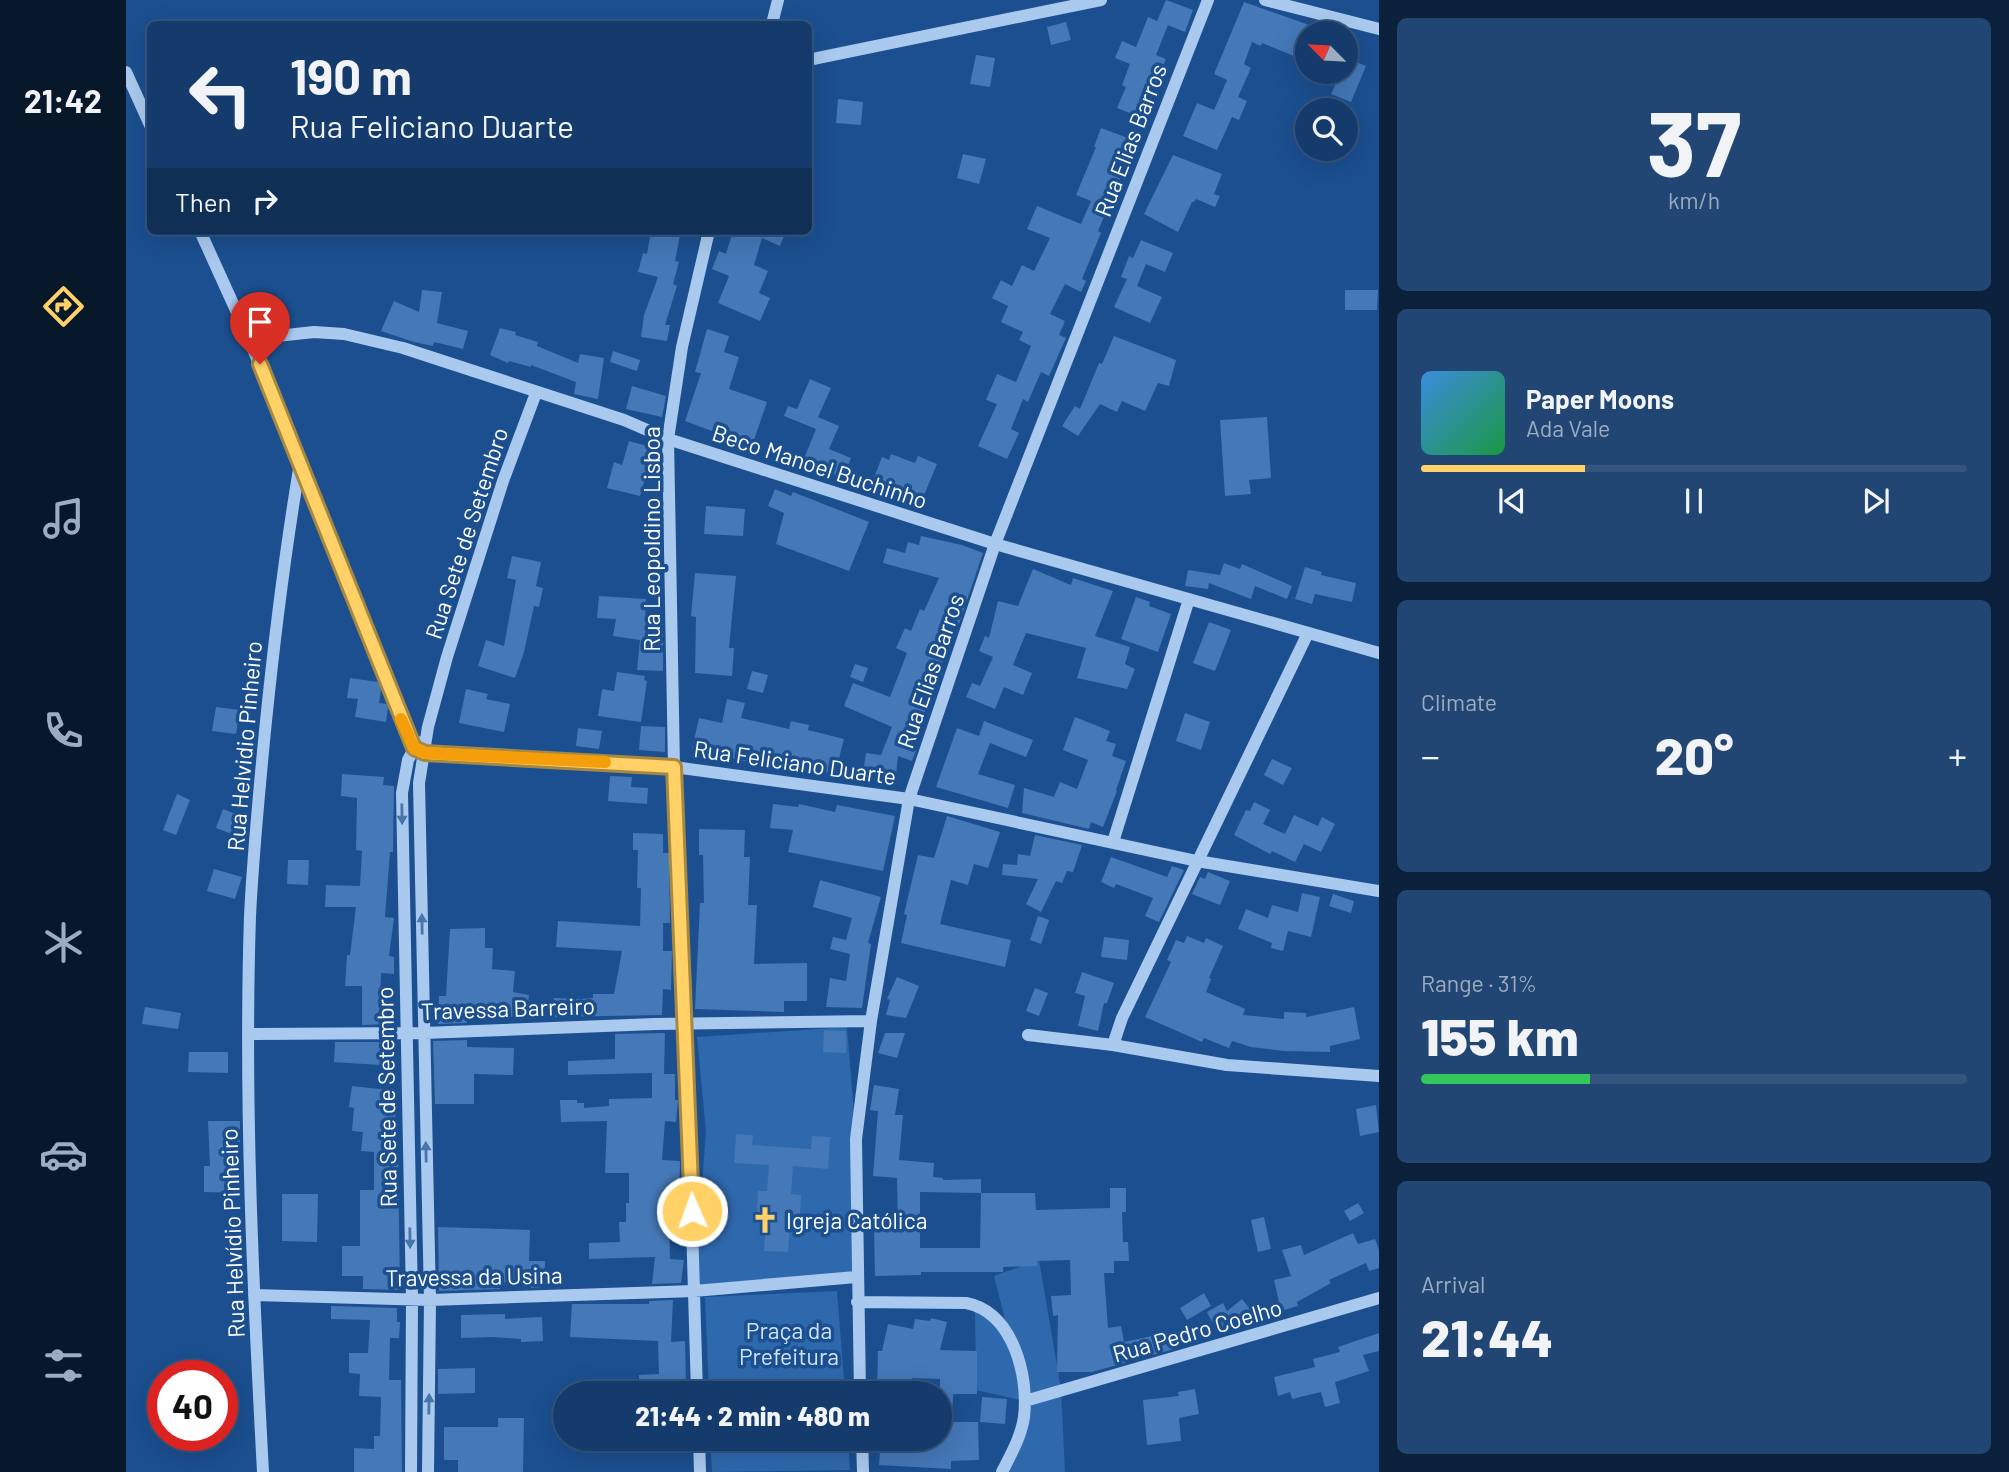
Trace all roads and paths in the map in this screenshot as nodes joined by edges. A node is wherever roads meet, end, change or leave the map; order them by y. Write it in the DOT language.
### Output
graph roads {
  1 [pos="778,0"];
  2 [pos="1101,0"];
  3 [pos="1208,0"];
  4 [pos="1265,0"];
  5 [pos="773,21"];
  6 [pos="1379,29"];
  7 [pos="812,59"];
  8 [pos="126,72"];
  9 [pos="147,118"];
  10 [pos="202,235"];
  11 [pos="708,235"];
  12 [pos="250,339"];
  13 [pos="536,393"];
  14 [pos="668,439"];
  15 [pos="300,463"];
  16 [pos="995,544"];
  17 [pos="1189,599"];
  18 [pos="1308,633"];
  19 [pos="1379,653"];
  20 [pos="419,751"];
  21 [pos="674,767"];
  22 [pos="909,799"];
  23 [pos="1113,842"];
  24 [pos="1197,861"];
  25 [pos="1379,891"];
  26 [pos="871,1021"];
  27 [pos="686,1023"];
  28 [pos="406,1032"];
  29 [pos="424,1033"];
  30 [pos="248,1034"];
  31 [pos="1028,1035"];
  32 [pos="1113,1045"];
  33 [pos="1379,1076"];
  34 [pos="856,1276"];
  35 [pos="694,1291"];
  36 [pos="254,1295"];
  37 [pos="1379,1298"];
  38 [pos="412,1299"];
  39 [pos="430,1300"];
  40 [pos="857,1303"];
  41 [pos="697,1381"];
  42 [pos="860,1381"];
  43 [pos="1025,1401"];
  44 [pos="699,1451"];
  45 [pos="862,1451"];
  46 [pos="263,1472"];
  47 [pos="411,1472"];
  48 [pos="428,1472"];
  49 [pos="700,1472"];
  50 [pos="863,1472"];
  51 [pos="1002,1472"];
  1 -- 5 [label="street"];
  2 -- 7 [label="street"];
  3 -- 16 [label="street, Rua Elias Barros"];
  4 -- 6 [label="street"];
  8 -- 9 [label="street"];
  10 -- 12 [label="street"];
  11 -- 14 [label="street, Rua Leopoldino Lisboa"];
  12 -- 13 [label="street, Beco Manoel Buchinho"];
  12 -- 15 [label="street"];
  13 -- 14 [label="street, Beco Manoel Buchinho"];
  13 -- 20 [label="street, Rua Sete de Setembro"];
  14 -- 16 [label="street, Beco Manoel Buchinho"];
  14 -- 21 [label="street, Rua Leopoldino Lisboa"];
  15 -- 20 [label="street"];
  15 -- 30 [label="street, Rua Helvidio Pinheiro"];
  16 -- 17 [label="street, Beco Manoel Buchinho"];
  16 -- 22 [label="street, Rua Elias Barros"];
  17 -- 18 [label="street, Beco Manoel Buchinho"];
  17 -- 23 [label="street"];
  18 -- 19 [label="street, Beco Manoel Buchinho"];
  18 -- 24 [label="street"];
  20 -- 21 [label="street, Rua Feliciano Duarte"];
  20 -- 28 [label="street, Rua Sete de Setembro, one-way"];
  29 -- 20 [label="street, Rua Sete de Setembro, one-way"];
  21 -- 22 [label="street, Rua Feliciano Duarte"];
  21 -- 27 [label="street, Rua Leopoldino Lisboa"];
  22 -- 23 [label="street"];
  22 -- 26 [label="street, Rua Elias Barros"];
  23 -- 24 [label="street"];
  24 -- 25 [label="street"];
  24 -- 32 [label="street"];
  26 -- 27 [label="street, Travessa Barreiro"];
  26 -- 34 [label="street, Rua Elias Barros"];
  27 -- 29 [label="street, Travessa Barreiro"];
  27 -- 35 [label="street, Rua Leopoldino Lisboa"];
  28 -- 29 [label="street, Travessa Barreiro"];
  28 -- 30 [label="street, Travessa Barreiro"];
  28 -- 38 [label="street, Rua Sete de Setembro, one-way"];
  39 -- 29 [label="street, Rua Sete de Setembro, one-way"];
  30 -- 36 [label="street, Rua Helvídio Pinheiro"];
  31 -- 32 [label="street"];
  32 -- 33 [label="street"];
  34 -- 35 [label="street, Travessa da Usina"];
  34 -- 40 [label="street, Rua Elias Barros"];
  35 -- 39 [label="street, Travessa da Usina"];
  35 -- 41 [label="street, Rua Leopoldino Lisboa"];
  36 -- 38 [label="street, Travessa da Usina"];
  36 -- 46 [label="street, Rua Helvídio Pinheiro"];
  37 -- 43 [label="street, Rua Pedro Coelho"];
  38 -- 39 [label="street, Travessa da Usina"];
  38 -- 47 [label="street, Rua Sete de Setembro"];
  48 -- 39 [label="street, Rua Sete de Setembro, one-way"];
  40 -- 42 [label="street, Rua Elias Barros"];
  40 -- 43 [label="street"];
  43 -- 51 [label="street"];
  44 -- 49 [label="street"];
  45 -- 50 [label="street"];
}
